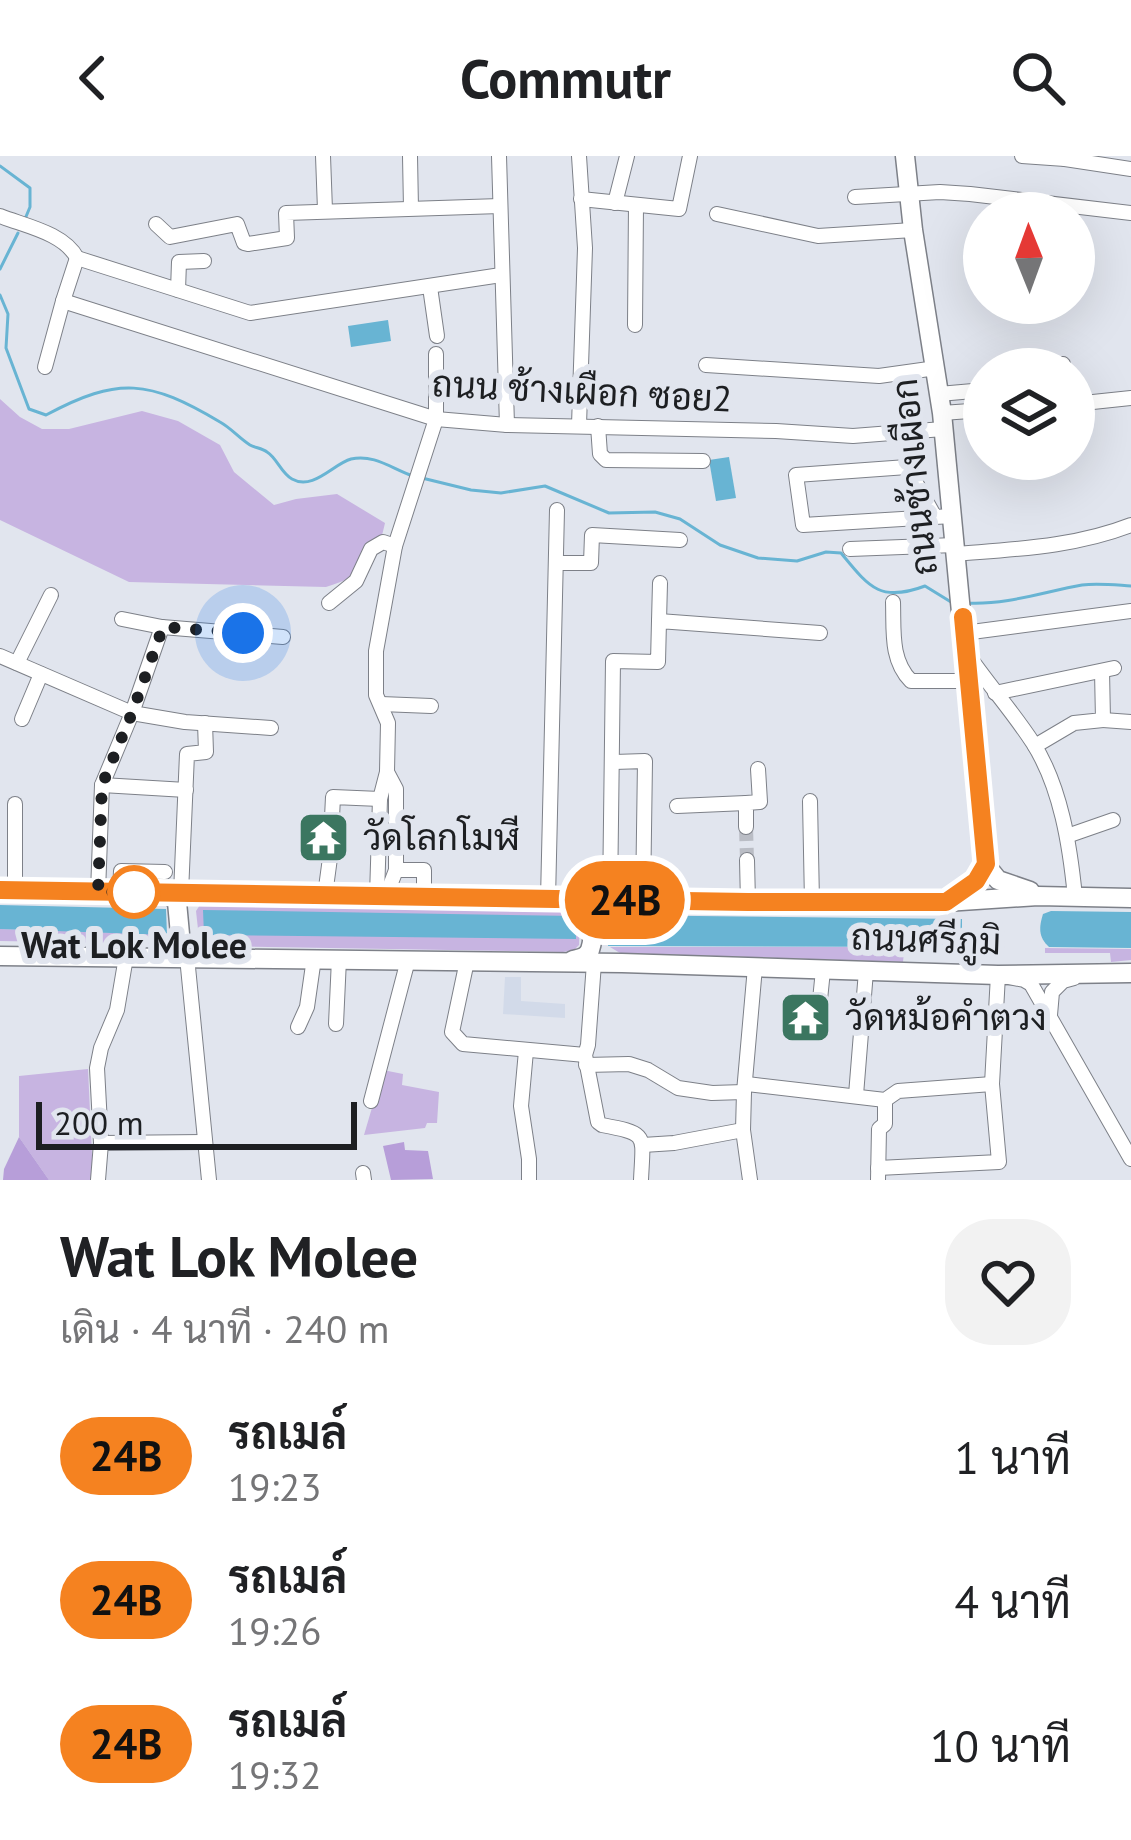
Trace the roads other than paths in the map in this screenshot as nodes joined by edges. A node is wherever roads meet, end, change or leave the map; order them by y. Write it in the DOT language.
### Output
graph roads {
  1 [pos="323,156"];
  2 [pos="410,156"];
  3 [pos="499,156"];
  4 [pos="579,156"];
  5 [pos="627,156"];
  6 [pos="690,156"];
  7 [pos="905,156"];
  8 [pos="1022,156"];
  9 [pos="1065,157"];
  10 [pos="1131,169"];
  11 [pos="909,194"];
  12 [pos="855,197"];
  13 [pos="580,199"];
  14 [pos="615,203"];
  15 [pos="500,206"];
  16 [pos="636,206"];
  17 [pos="411,208"];
  18 [pos="325,210"];
  19 [pos="1131,213"];
  20 [pos="717,214"];
  21 [pos="0,216"];
  22 [pos="156,224"];
  23 [pos="913,230"];
  24 [pos="77,258"];
  25 [pos="204,261"];
  26 [pos="501,275"];
  27 [pos="430,287"];
  28 [pos="178,290"];
  29 [pos="63,301"];
  30 [pos="634,325"];
  31 [pos="437,336"];
  32 [pos="436,354"];
  33 [pos="706,365"];
  34 [pos="45,367"];
  35 [pos="936,368"];
  36 [pos="963,398"];
  37 [pos="1131,398"];
  38 [pos="1095,402"];
  39 [pos="963,411"];
  40 [pos="941,412"];
  41 [pos="436,419"];
  42 [pos="507,424"];
  43 [pos="578,425"];
  44 [pos="598,426"];
  45 [pos="703,461"];
  46 [pos="557,510"];
  47 [pos="944,516"];
  48 [pos="1131,525"];
  49 [pos="680,540"];
  50 [pos="395,546"];
  51 [pos="850,549"];
  52 [pos="956,549"];
  53 [pos="556,563"];
  54 [pos="660,583"];
  55 [pos="52,595"];
  56 [pos="893,602"];
  57 [pos="329,603"];
  58 [pos="1131,611"];
  59 [pos="122,619"];
  60 [pos="659,621"];
  61 [pos="163,627"];
  62 [pos="820,632"];
  63 [pos="964,634"];
  64 [pos="283,637"];
  65 [pos="5,659"];
  66 [pos="41,674"];
  67 [pos="968,681"];
  68 [pos="994,693"];
  69 [pos="381,704"];
  70 [pos="431,706"];
  71 [pos="132,713"];
  72 [pos="22,718"];
  73 [pos="1103,720"];
  74 [pos="1131,722"];
  75 [pos="205,723"];
  76 [pos="271,728"];
  77 [pos="1035,746"];
  78 [pos="614,762"];
  79 [pos="758,769"];
  80 [pos="387,772"];
  81 [pos="102,785"];
  82 [pos="186,790"];
  83 [pos="380,799"];
  84 [pos="809,801"];
  85 [pos="746,803"];
  86 [pos="14,804"];
  87 [pos="677,806"];
  88 [pos="1113,820"];
  89 [pos="746,827"];
  90 [pos="1067,836"];
  91 [pos="747,860"];
  92 [pos="986,864"];
  93 [pos="397,870"];
  94 [pos="165,872"];
  95 [pos="7,890"];
  96 [pos="98,892"];
  97 [pos="120,892"];
  98 [pos="325,895"];
  99 [pos="382,896"];
  100 [pos="424,897"];
  101 [pos="1067,897"];
  102 [pos="1131,898"];
  103 [pos="548,899"];
  104 [pos="643,901"];
  105 [pos="748,902"];
  106 [pos="812,902"];
  107 [pos="946,902"];
  108 [pos="182,903"];
  109 [pos="601,905"];
  110 [pos="185,948"];
  111 [pos="0,956"];
  112 [pos="599,956"];
  113 [pos="126,957"];
  114 [pos="314,958"];
  115 [pos="339,958"];
  116 [pos="408,960"];
  117 [pos="467,961"];
  118 [pos="755,967"];
  119 [pos="823,970"];
  120 [pos="866,970"];
  121 [pos="1131,973"];
  122 [pos="1084,974"];
  123 [pos="998,975"];
  124 [pos="1050,1017"];
  125 [pos="336,1024"];
  126 [pos="298,1027"];
  127 [pos="817,1030"];
  128 [pos="526,1051"];
  129 [pos="585,1060"];
  130 [pos="992,1084"];
  131 [pos="745,1088"];
  132 [pos="856,1095"];
  133 [pos="886,1100"];
  134 [pos="370,1101"];
  135 [pos="743,1130"];
  136 [pos="101,1142"];
  137 [pos="204,1142"];
  138 [pos="643,1145"];
  139 [pos="1131,1157"];
  140 [pos="878,1174"];
  141 [pos="98,1180"];
  142 [pos="209,1180"];
  143 [pos="529,1180"];
  144 [pos="641,1180"];
  145 [pos="750,1180"];
  1 -- 18 [label="street"];
  2 -- 17 [label="street"];
  3 -- 15 [label="street"];
  4 -- 13 [label="street"];
  5 -- 14 [label="street"];
  6 -- 16 [label="street"];
  7 -- 11 [label="main road, ถนนช้างเผือก"];
  8 -- 9 [label="street"];
  9 -- 10 [label="street"];
  11 -- 12 [label="street"];
  11 -- 19 [label="street"];
  11 -- 23 [label="main road, ถนนช้างเผือก"];
  13 -- 14 [label="street"];
  13 -- 43 [label="street"];
  14 -- 16 [label="street"];
  15 -- 17 [label="street"];
  15 -- 26 [label="street"];
  16 -- 30 [label="street"];
  17 -- 18 [label="street"];
  18 -- 22 [label="street"];
  20 -- 23 [label="street"];
  21 -- 24 [label="street"];
  23 -- 35 [label="main road, ถนนช้างเผือก"];
  24 -- 28 [label="street"];
  24 -- 29 [label="street"];
  25 -- 28 [label="street"];
  26 -- 27 [label="street"];
  26 -- 42 [label="street"];
  27 -- 28 [label="street"];
  27 -- 31 [label="street"];
  29 -- 34 [label="street"];
  29 -- 41 [label="street, ถนน ช้างเผือก ซอย2"];
  32 -- 41 [label="street"];
  33 -- 35 [label="street"];
  35 -- 40 [label="main road, ถนนช้างเผือก"];
  36 -- 40 [label="street"];
  37 -- 38 [label="street"];
  39 -- 40 [label="street, ถนน ช้างเผือก ซอย2"];
  40 -- 44 [label="street, ถนน ช้างเผือก ซอย2"];
  40 -- 47 [label="main road, ถนนช้างเผือก"];
  41 -- 42 [label="street, ถนน ช้างเผือก ซอย2"];
  41 -- 50 [label="street"];
  42 -- 43 [label="street, ถนน ช้างเผือก ซอย2"];
  43 -- 44 [label="street, ถนน ช้างเผือก ซอย2"];
  44 -- 45 [label="street"];
  46 -- 53 [label="street"];
  47 -- 47 [label="street"];
  47 -- 52 [label="main road, ถนนช้างเผือก"];
  48 -- 52 [label="street"];
  49 -- 53 [label="street"];
  50 -- 57 [label="street"];
  50 -- 69 [label="street"];
  51 -- 52 [label="street"];
  52 -- 63 [label="main road, ถนนช้างเผือก"];
  53 -- 103 [label="street"];
  54 -- 60 [label="street"];
  55 -- 65 [label="street"];
  56 -- 67 [label="street"];
  58 -- 63 [label="street"];
  59 -- 61 [label="street"];
  60 -- 62 [label="street"];
  60 -- 78 [label="street"];
  61 -- 64 [label="street"];
  61 -- 71 [label="street"];
  63 -- 67 [label="main road, ถนนช้างเผือก"];
  63 -- 68 [label="street"];
  65 -- 66 [label="street"];
  66 -- 71 [label="street"];
  66 -- 72 [label="street"];
  67 -- 92 [label="main road, ถนนช้างเผือก"];
  68 -- 73 [label="street"];
  68 -- 77 [label="street"];
  69 -- 70 [label="street"];
  69 -- 80 [label="street"];
  71 -- 75 [label="street"];
  71 -- 81 [label="street"];
  73 -- 74 [label="street"];
  73 -- 77 [label="street"];
  75 -- 76 [label="street"];
  75 -- 82 [label="street"];
  77 -- 90 [label="street"];
  78 -- 104 [label="street"];
  78 -- 109 [label="street"];
  79 -- 85 [label="street"];
  80 -- 83 [label="street"];
  80 -- 93 [label="street"];
  81 -- 82 [label="street"];
  81 -- 96 [label="street"];
  82 -- 108 [label="street"];
  83 -- 98 [label="street"];
  83 -- 99 [label="street"];
  84 -- 106 [label="street"];
  85 -- 87 [label="street"];
  85 -- 89 [label="street"];
  86 -- 95 [label="street"];
  88 -- 90 [label="street"];
  90 -- 101 [label="street"];
  91 -- 105 [label="street"];
  92 -- 101 [label="main road"];
  92 -- 107 [label="main road"];
  93 -- 99 [label="street"];
  93 -- 100 [label="street"];
  94 -- 97 [label="street"];
  95 -- 96 [label="main road"];
  96 -- 97 [label="main road"];
  97 -- 108 [label="main road"];
  98 -- 99 [label="main road"];
  98 -- 108 [label="main road"];
  99 -- 100 [label="main road"];
  100 -- 103 [label="main road"];
  101 -- 102 [label="main road"];
  101 -- 107 [label="main road"];
  103 -- 109 [label="main road"];
  104 -- 105 [label="main road"];
  104 -- 109 [label="main road"];
  105 -- 106 [label="main road"];
  106 -- 107 [label="main road"];
  108 -- 110 [label="main road"];
  109 -- 112 [label="main road"];
  110 -- 113 [label="main road"];
  110 -- 114 [label="main road, ถนนศรีภูมิ"];
  110 -- 137 [label="street"];
  111 -- 113 [label="main road"];
  112 -- 117 [label="main road, ถนนศรีภูมิ"];
  112 -- 118 [label="main road, ถนนศรีภูมิ"];
  112 -- 129 [label="street"];
  113 -- 136 [label="street"];
  114 -- 115 [label="main road, ถนนศรีภูมิ"];
  114 -- 126 [label="street"];
  115 -- 116 [label="main road, ถนนศรีภูมิ"];
  115 -- 125 [label="street"];
  116 -- 117 [label="main road, ถนนศรีภูมิ"];
  116 -- 134 [label="street"];
  117 -- 128 [label="street"];
  118 -- 119 [label="main road, ถนนศรีภูมิ"];
  118 -- 131 [label="street"];
  119 -- 120 [label="main road, ถนนศรีภูมิ"];
  119 -- 127 [label="street"];
  120 -- 123 [label="main road, ถนนศรีภูมิ"];
  120 -- 132 [label="street"];
  121 -- 122 [label="main road, ถนนศรีภูมิ"];
  122 -- 123 [label="main road, ถนนศรีภูมิ"];
  122 -- 124 [label="street"];
  123 -- 124 [label="street"];
  123 -- 130 [label="street"];
  124 -- 139 [label="street"];
  128 -- 129 [label="street"];
  128 -- 143 [label="street"];
  129 -- 131 [label="street"];
  129 -- 138 [label="street"];
  130 -- 133 [label="street"];
  130 -- 140 [label="street"];
  131 -- 132 [label="street"];
  131 -- 135 [label="street"];
  132 -- 133 [label="street"];
  133 -- 140 [label="street"];
  135 -- 138 [label="street"];
  135 -- 145 [label="street"];
  136 -- 137 [label="street"];
  136 -- 141 [label="street"];
  137 -- 142 [label="street"];
  138 -- 144 [label="street"];
}
